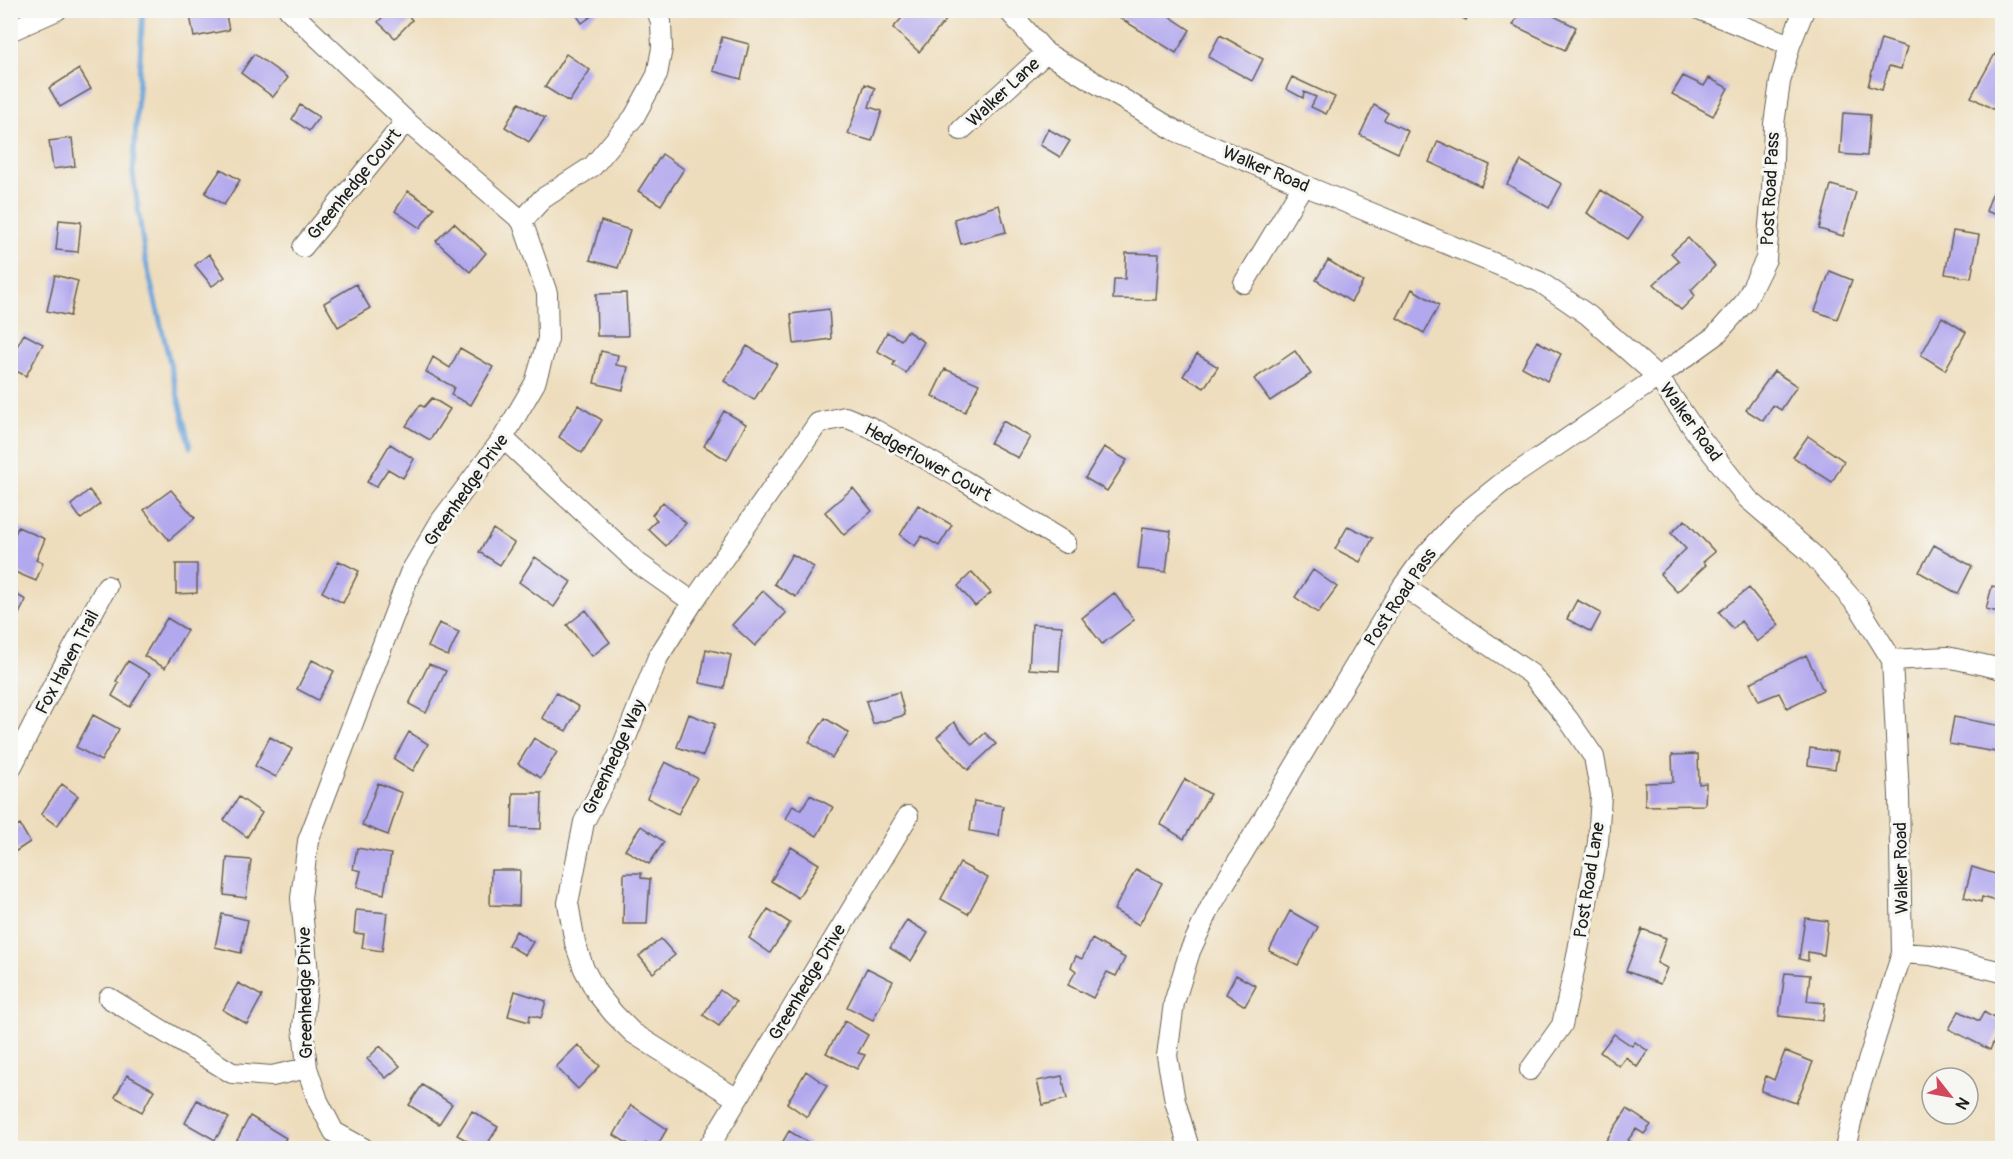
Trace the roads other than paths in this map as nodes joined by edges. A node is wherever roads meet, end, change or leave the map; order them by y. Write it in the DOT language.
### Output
graph roads {
  1 [pos="57,10"];
  2 [pos="289,10"];
  3 [pos="657,10"];
  4 [pos="1008,10"];
  5 [pos="1701,10"];
  6 [pos="1804,10"];
  7 [pos="10,31"];
  8 [pos="1790,45"];
  9 [pos="1046,53"];
  10 [pos="406,121"];
  11 [pos="961,130"];
  12 [pos="1303,185"];
  13 [pos="522,221"];
  14 [pos="303,248"];
  15 [pos="1244,283"];
  16 [pos="1658,377"];
  17 [pos="504,438"];
  18 [pos="1066,543"];
  19 [pos="107,586"];
  20 [pos="1403,586"];
  21 [pos="693,602"];
  22 [pos="1892,660"];
  23 [pos="2002,669"];
  24 [pos="10,770"];
  25 [pos="908,816"];
  26 [pos="1902,953"];
  27 [pos="2002,972"];
  28 [pos="109,998"];
  29 [pos="306,1068"];
  30 [pos="1530,1070"];
  31 [pos="737,1099"];
  32 [pos="363,1149"];
  33 [pos="708,1149"];
  34 [pos="1189,1149"];
  35 [pos="1845,1149"];
  1 -- 7 [label="street"];
  2 -- 10 [label="street"];
  3 -- 13 [label="street"];
  4 -- 9 [label="street, Walker Road"];
  5 -- 8 [label="street"];
  6 -- 8 [label="street, Post Road Pass"];
  8 -- 16 [label="street, Post Road Pass"];
  9 -- 11 [label="street, Walker Lane"];
  9 -- 12 [label="street, Walker Road"];
  10 -- 13 [label="street"];
  10 -- 14 [label="street, Greenhedge Court"];
  12 -- 15 [label="street"];
  12 -- 16 [label="street, Walker Road"];
  13 -- 17 [label="street, Greenhedge Drive"];
  16 -- 20 [label="street, Post Road Pass"];
  16 -- 22 [label="street, Walker Road"];
  17 -- 21 [label="street"];
  17 -- 29 [label="street, Greenhedge Drive"];
  18 -- 21 [label="street, Hedgeflower Court"];
  19 -- 24 [label="street, Fox Haven Trail"];
  20 -- 30 [label="street, Post Road Lane"];
  20 -- 34 [label="street, Post Road Pass"];
  21 -- 31 [label="street, Greenhedge Way"];
  22 -- 23 [label="street"];
  22 -- 26 [label="street, Walker Road"];
  25 -- 31 [label="street, Greenhedge Drive"];
  26 -- 27 [label="street"];
  26 -- 35 [label="street, Walker Road"];
  28 -- 29 [label="street"];
  29 -- 32 [label="street, Greenhedge Drive"];
  31 -- 33 [label="street, Greenhedge Drive"];
}
